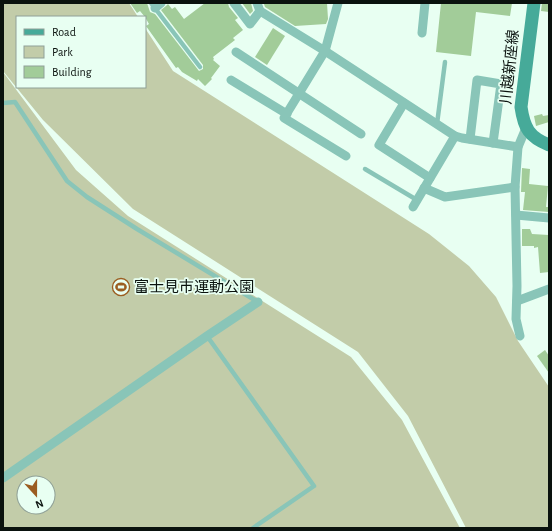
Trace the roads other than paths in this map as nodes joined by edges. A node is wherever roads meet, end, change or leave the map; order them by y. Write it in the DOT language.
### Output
graph roads {
  1 [pos="234,3"];
  2 [pos="338,3"];
  3 [pos="425,3"];
  4 [pos="534,3"];
  5 [pos="156,5"];
  6 [pos="258,7"];
  7 [pos="422,33"];
  8 [pos="325,51"];
  9 [pos="236,52"];
  10 [pos="445,62"];
  11 [pos="200,67"];
  12 [pos="231,80"];
  13 [pos="300,93"];
  14 [pos="3,103"];
  15 [pos="404,103"];
  16 [pos="287,114"];
  17 [pos="438,124"];
  18 [pos="526,128"];
  19 [pos="361,134"];
  20 [pos="456,136"];
  21 [pos="470,139"];
  22 [pos="493,143"];
  23 [pos="549,145"];
  24 [pos="518,147"];
  25 [pos="346,156"];
  26 [pos="365,169"];
  27 [pos="430,178"];
  28 [pos="515,187"];
  29 [pos="424,188"];
  30 [pos="415,203"];
  31 [pos="516,215"];
  32 [pos="549,218"];
  33 [pos="549,290"];
  34 [pos="517,301"];
  35 [pos="258,302"];
  36 [pos="207,336"];
  37 [pos="520,336"];
  38 [pos="3,478"];
  39 [pos="253,528"];
  1 -- 6 [label="street"];
  2 -- 8 [label="street"];
  3 -- 7 [label="street"];
  4 -- 18 [label="main road, 川越新座線"];
  5 -- 11 [label="lane"];
  6 -- 8 [label="street"];
  8 -- 13 [label="street"];
  8 -- 15 [label="street"];
  9 -- 13 [label="street"];
  10 -- 17 [label="lane"];
  12 -- 16 [label="street"];
  13 -- 16 [label="street"];
  13 -- 19 [label="street"];
  14 -- 35 [label="lane"];
  15 -- 17 [label="street"];
  15 -- 27 [label="street"];
  16 -- 25 [label="street"];
  17 -- 20 [label="street"];
  18 -- 23 [label="main road, 川越新座線"];
  18 -- 24 [label="street"];
  20 -- 21 [label="street"];
  20 -- 27 [label="street"];
  21 -- 22 [label="street"];
  21 -- 22 [label="street"];
  22 -- 24 [label="street"];
  24 -- 28 [label="street"];
  26 -- 30 [label="lane"];
  27 -- 29 [label="street"];
  28 -- 29 [label="street"];
  28 -- 31 [label="street"];
  29 -- 30 [label="street"];
  31 -- 32 [label="street"];
  31 -- 34 [label="street"];
  33 -- 34 [label="street"];
  34 -- 37 [label="street"];
  35 -- 36 [label="street"];
  36 -- 38 [label="street"];
  36 -- 39 [label="lane"];
}
